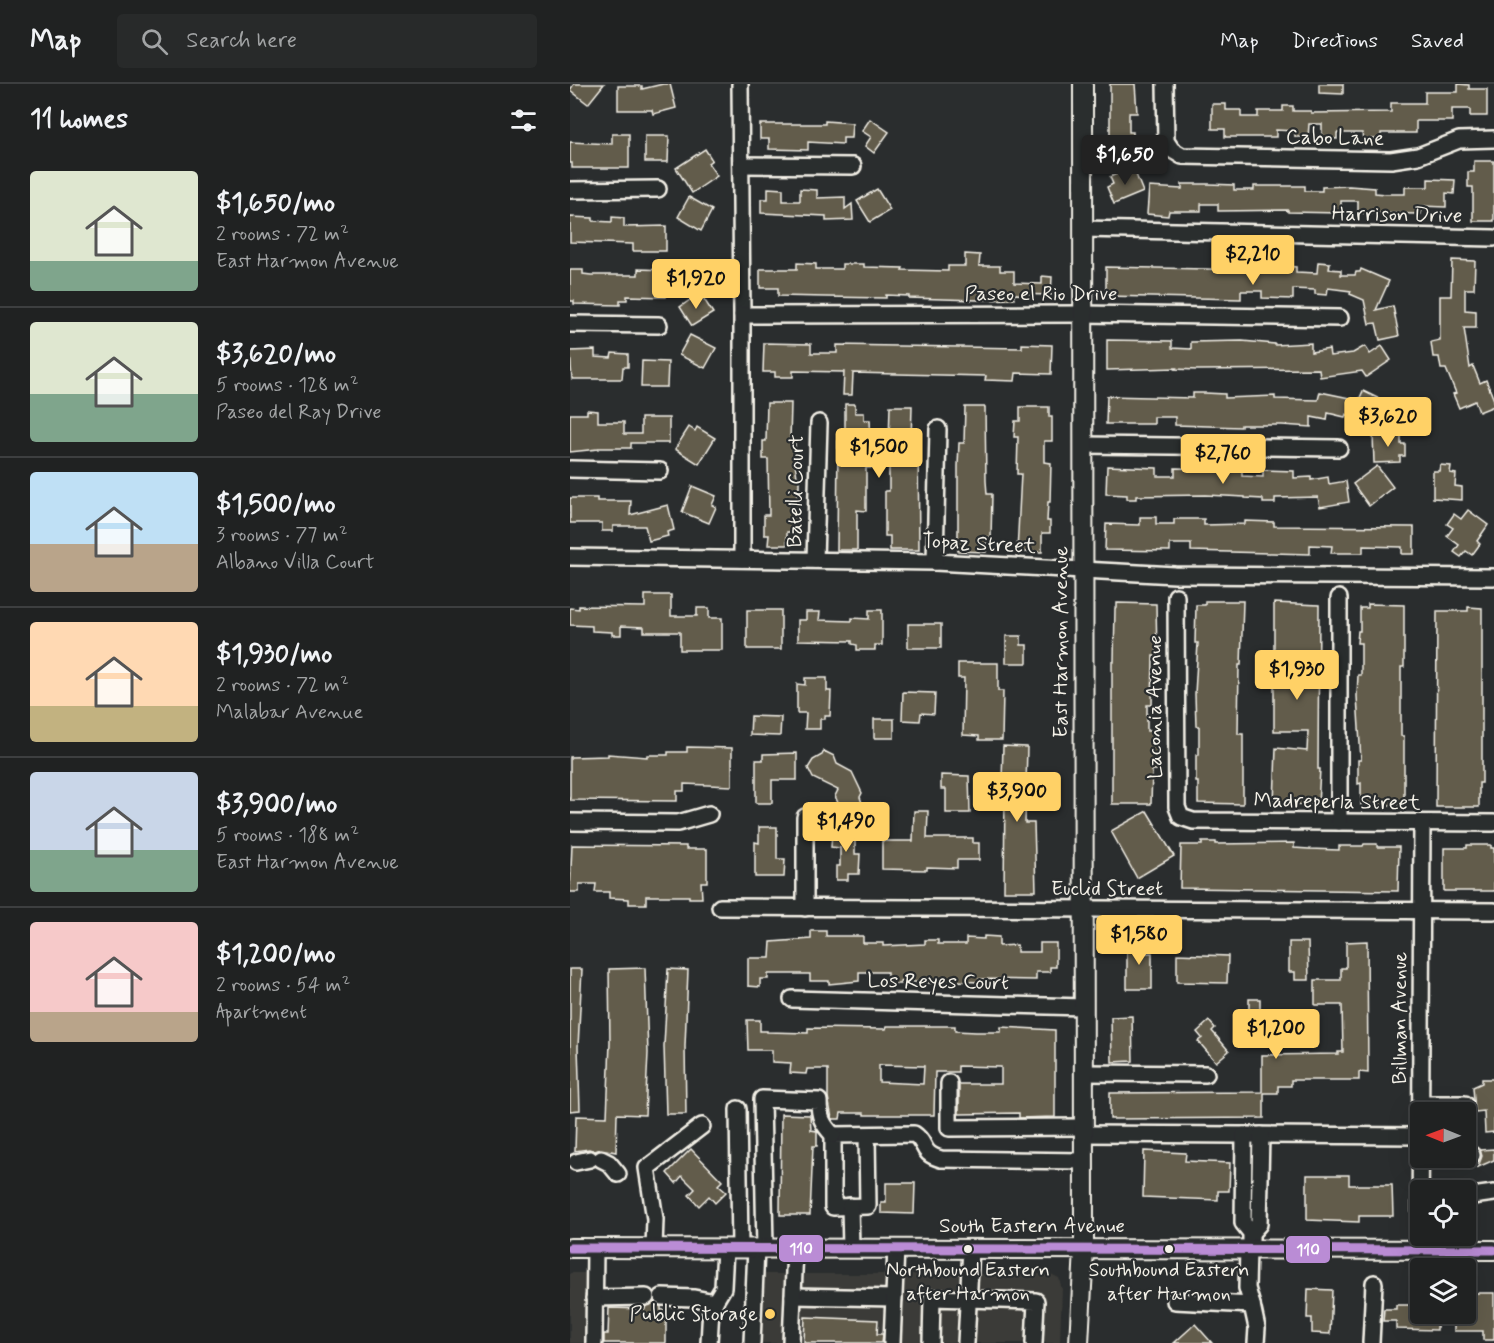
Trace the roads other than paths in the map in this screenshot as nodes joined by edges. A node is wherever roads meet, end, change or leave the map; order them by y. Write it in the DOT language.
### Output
graph roads {
  1 [pos="740,84"];
  2 [pos="1083,84"];
  3 [pos="1165,84"];
  4 [pos="1494,139"];
  5 [pos="741,165"];
  6 [pos="853,166"];
  7 [pos="658,189"];
  8 [pos="570,190"];
  9 [pos="1083,229"];
  10 [pos="1494,238"];
  11 [pos="1083,314"];
  12 [pos="742,315"];
  13 [pos="1340,318"];
  14 [pos="570,324"];
  15 [pos="659,325"];
  16 [pos="819,423"];
  17 [pos="938,429"];
  18 [pos="1083,445"];
  19 [pos="1339,447"];
  20 [pos="570,469"];
  21 [pos="660,471"];
  22 [pos="570,556"];
  23 [pos="742,559"];
  24 [pos="815,560"];
  25 [pos="935,562"];
  26 [pos="1084,570"];
  27 [pos="1494,577"];
  28 [pos="1176,596"];
  29 [pos="1339,598"];
  30 [pos="709,814"];
  31 [pos="1181,816"];
  32 [pos="805,817"];
  33 [pos="570,822"];
  34 [pos="1339,822"];
  35 [pos="1494,823"];
  36 [pos="1422,824"];
  37 [pos="720,907"];
  38 [pos="805,908"];
  39 [pos="1084,910"];
  40 [pos="1421,910"];
  41 [pos="1494,911"];
  42 [pos="792,999"];
  43 [pos="1084,1007"];
  44 [pos="1084,1073"];
  45 [pos="1206,1074"];
  46 [pos="949,1083"];
  47 [pos="1420,1102"];
  48 [pos="738,1109"];
  49 [pos="702,1126"];
  50 [pos="1084,1131"];
  51 [pos="832,1135"];
  52 [pos="867,1135"];
  53 [pos="1244,1135"];
  54 [pos="1261,1135"];
  55 [pos="1410,1136"];
  56 [pos="589,1160"];
  57 [pos="1084,1161"];
  58 [pos="1420,1168"];
  59 [pos="618,1174"];
  60 [pos="1494,1193"];
  61 [pos="1476,1195"];
  62 [pos="850,1206"];
  63 [pos="1250,1244"];
  64 [pos="1445,1246"];
  65 [pos="1476,1246"];
  66 [pos="570,1248"];
  67 [pos="595,1248"];
  68 [pos="654,1248"];
  69 [pos="747,1248"];
  70 [pos="795,1248"];
  71 [pos="851,1248"];
  72 [pos="896,1248"];
  73 [pos="971,1248"];
  74 [pos="1084,1249"];
  75 [pos="1420,1250"];
  76 [pos="1494,1250"];
  77 [pos="1374,1282"];
  78 [pos="793,1296"];
  79 [pos="646,1297"];
  80 [pos="594,1298"];
  81 [pos="662,1298"];
  82 [pos="894,1298"];
  83 [pos="969,1299"];
  84 [pos="1175,1301"];
  85 [pos="715,1302"];
  86 [pos="1252,1305"];
  87 [pos="594,1343"];
  88 [pos="709,1343"];
  89 [pos="752,1343"];
  90 [pos="792,1343"];
  91 [pos="892,1343"];
  92 [pos="931,1343"];
  93 [pos="966,1343"];
  94 [pos="1034,1343"];
  95 [pos="1078,1343"];
  96 [pos="1256,1343"];
  97 [pos="1371,1343"];
  1 -- 5 [label="street"];
  2 -- 9 [label="main road, East Harmon Avenue"];
  3 -- 4 [label="street, Cabo Lane"];
  5 -- 6 [label="street"];
  5 -- 12 [label="street"];
  7 -- 8 [label="street"];
  9 -- 10 [label="street, Harrison Drive"];
  9 -- 11 [label="main road, East Harmon Avenue"];
  11 -- 12 [label="street, Paseo el Rio Drive"];
  11 -- 13 [label="street, Paseo el Rio Drive"];
  11 -- 18 [label="main road, East Harmon Avenue"];
  12 -- 23 [label="street"];
  14 -- 15 [label="street"];
  16 -- 24 [label="street, Batelli Court"];
  17 -- 25 [label="street"];
  18 -- 19 [label="street"];
  18 -- 26 [label="main road, East Harmon Avenue"];
  20 -- 21 [label="street"];
  22 -- 23 [label="street, Topaz Street"];
  23 -- 24 [label="street, Topaz Street"];
  24 -- 25 [label="street, Topaz Street"];
  25 -- 26 [label="street, Topaz Street"];
  26 -- 27 [label="street, Topaz Street"];
  26 -- 39 [label="main road, East Harmon Avenue"];
  28 -- 31 [label="street, Laconia Avenue"];
  29 -- 34 [label="street"];
  30 -- 33 [label="street"];
  31 -- 34 [label="street, Madreperla Street"];
  32 -- 38 [label="street"];
  34 -- 36 [label="street, Madreperla Street"];
  35 -- 36 [label="street, Madreperla Street"];
  36 -- 40 [label="street, Billman Avenue"];
  37 -- 38 [label="street, Euclid Street"];
  38 -- 39 [label="street, Euclid Street"];
  39 -- 40 [label="street, Euclid Street"];
  39 -- 43 [label="main road, East Harmon Avenue"];
  40 -- 41 [label="street, Euclid Street"];
  40 -- 47 [label="street, Billman Avenue"];
  42 -- 43 [label="street, Los Reyes Court"];
  43 -- 44 [label="main road, East Harmon Avenue"];
  44 -- 45 [label="street"];
  44 -- 50 [label="main road, East Harmon Avenue"];
  46 -- 50 [label="street"];
  48 -- 69 [label="street"];
  49 -- 68 [label="street"];
  50 -- 53 [label="street"];
  50 -- 57 [label="main road, East Harmon Avenue"];
  51 -- 52 [label="street"];
  51 -- 62 [label="street"];
  51 -- 69 [label="street"];
  52 -- 57 [label="street"];
  52 -- 62 [label="street"];
  53 -- 54 [label="street"];
  53 -- 63 [label="street"];
  54 -- 55 [label="street"];
  54 -- 63 [label="street"];
  56 -- 59 [label="street"];
  57 -- 74 [label="main road, East Harmon Avenue"];
  58 -- 75 [label="street, Billman Avenue"];
  60 -- 61 [label="street"];
  62 -- 71 [label="street"];
  63 -- 74 [label="main road, South Eastern Avenue"];
  63 -- 75 [label="main road, South Eastern Avenue"];
  63 -- 86 [label="street"];
  64 -- 75 [label="main road, South Eastern Avenue"];
  65 -- 76 [label="main road, South Eastern Avenue"];
  66 -- 67 [label="main road, South Eastern Avenue"];
  67 -- 68 [label="main road, South Eastern Avenue"];
  67 -- 80 [label="street"];
  68 -- 69 [label="main road, South Eastern Avenue"];
  69 -- 70 [label="main road, South Eastern Avenue"];
  69 -- 85 [label="street"];
  69 -- 89 [label="street"];
  70 -- 71 [label="main road, South Eastern Avenue"];
  70 -- 78 [label="street"];
  71 -- 72 [label="main road, South Eastern Avenue"];
  72 -- 73 [label="main road, South Eastern Avenue"];
  72 -- 82 [label="street"];
  73 -- 74 [label="main road, South Eastern Avenue"];
  73 -- 83 [label="street"];
  74 -- 95 [label="main road, East Harmon Avenue"];
  77 -- 97 [label="street"];
  78 -- 82 [label="street"];
  78 -- 90 [label="street"];
  79 -- 80 [label="street"];
  80 -- 87 [label="street"];
  81 -- 85 [label="street"];
  82 -- 91 [label="street"];
  83 -- 92 [label="street"];
  83 -- 93 [label="street"];
  83 -- 94 [label="street"];
  84 -- 86 [label="street"];
  85 -- 88 [label="street"];
  86 -- 96 [label="street"];
}
